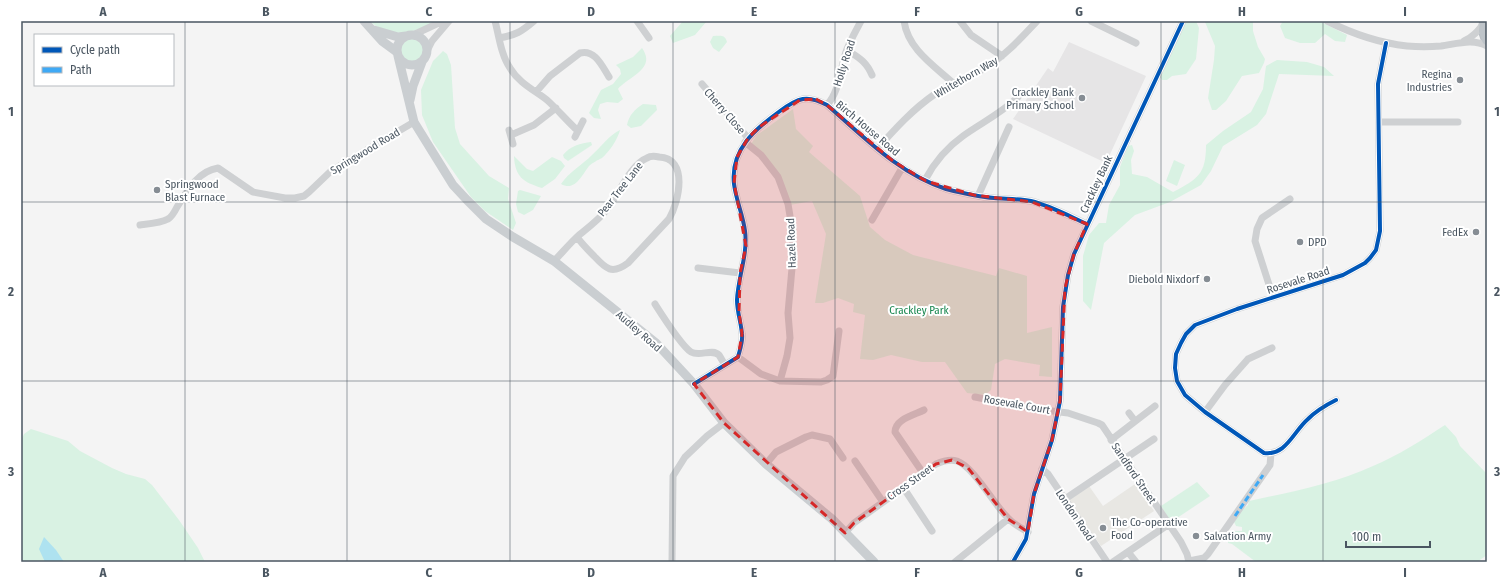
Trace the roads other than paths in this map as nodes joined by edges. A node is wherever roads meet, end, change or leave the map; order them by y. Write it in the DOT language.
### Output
graph roads {
  1 [pos="364,21"];
  2 [pos="443,21"];
  3 [pos="449,21"];
  4 [pos="495,21"];
  5 [pos="534,21"];
  6 [pos="637,21"];
  7 [pos="861,21"];
  8 [pos="904,21"];
  9 [pos="1037,21"];
  10 [pos="1091,21"];
  11 [pos="1183,21"];
  12 [pos="1328,21"];
  13 [pos="1485,21"];
  14 [pos="963,22"];
  15 [pos="371,29"];
  16 [pos="411,35"];
  17 [pos="499,38"];
  18 [pos="649,38"];
  19 [pos="1487,40"];
  20 [pos="1136,43"];
  21 [pos="1386,43"];
  22 [pos="1460,43"];
  23 [pos="1487,46"];
  24 [pos="847,50"];
  25 [pos="397,54"];
  26 [pos="1002,56"];
  27 [pos="424,58"];
  28 [pos="872,75"];
  29 [pos="609,77"];
  30 [pos="953,83"];
  31 [pos="702,84"];
  32 [pos="536,92"];
  33 [pos="1018,97"];
  34 [pos="410,104"];
  35 [pos="827,105"];
  36 [pos="556,108"];
  37 [pos="583,121"];
  38 [pos="414,122"];
  39 [pos="1379,122"];
  40 [pos="1458,122"];
  41 [pos="1009,127"];
  42 [pos="746,140"];
  43 [pos="513,144"];
  44 [pos="877,149"];
  45 [pos="902,168"];
  46 [pos="925,180"];
  47 [pos="978,196"];
  48 [pos="1290,199"];
  49 [pos="872,220"];
  50 [pos="1087,224"];
  51 [pos="140,225"];
  52 [pos="577,237"];
  53 [pos="554,261"];
  54 [pos="698,268"];
  55 [pos="740,273"];
  56 [pos="1273,297"];
  57 [pos="655,304"];
  58 [pos="839,331"];
  59 [pos="1272,348"];
  60 [pos="738,357"];
  61 [pos="725,366"];
  62 [pos="780,381"];
  63 [pos="694,384"];
  64 [pos="975,397"];
  65 [pos="1336,400"];
  66 [pos="1155,406"];
  67 [pos="924,410"];
  68 [pos="1058,411"];
  69 [pos="1205,412"];
  70 [pos="1129,414"];
  71 [pos="1136,421"];
  72 [pos="724,423"];
  73 [pos="1154,439"];
  74 [pos="1111,440"];
  75 [pos="1271,454"];
  76 [pos="843,458"];
  77 [pos="1124,459"];
  78 [pos="855,461"];
  79 [pos="766,464"];
  80 [pos="1042,469"];
  81 [pos="923,473"];
  82 [pos="903,487"];
  83 [pos="1065,499"];
  84 [pos="883,502"];
  85 [pos="1008,519"];
  86 [pos="1169,524"];
  87 [pos="932,531"];
  88 [pos="1028,532"];
  89 [pos="845,533"];
  90 [pos="1128,552"];
  91 [pos="1189,561"];
  92 [pos="672,562"];
  93 [pos="874,562"];
  94 [pos="955,562"];
  95 [pos="1013,562"];
  96 [pos="1107,562"];
  97 [pos="1114,562"];
  98 [pos="1136,562"];
  1 -- 15 [label="main road"];
  2 -- 16 [label="street"];
  3 -- 27 [label="street"];
  4 -- 17 [label="street"];
  5 -- 17 [label="street"];
  6 -- 18 [label="street"];
  7 -- 24 [label="street, Holly Road"];
  8 -- 30 [label="street"];
  9 -- 26 [label="street, Whitethorn Way"];
  10 -- 20 [label="street"];
  11 -- 50 [label="street, Crackley Bank"];
  12 -- 21 [label="street"];
  13 -- 19 [label="highway"];
  13 -- 22 [label="street"];
  14 -- 26 [label="street"];
  15 -- 16 [label="main road"];
  15 -- 25 [label="main road"];
  16 -- 25 [label="main road"];
  16 -- 27 [label="main road"];
  17 -- 32 [label="street"];
  21 -- 22 [label="street"];
  21 -- 39 [label="street, Rosevale Road"];
  22 -- 23 [label="street"];
  24 -- 28 [label="street"];
  24 -- 35 [label="street, Holly Road"];
  25 -- 27 [label="main road"];
  25 -- 34 [label="main road, Audley Road"];
  26 -- 30 [label="street, Whitethorn Way"];
  27 -- 34 [label="main road, Audley Road"];
  29 -- 32 [label="street"];
  30 -- 44 [label="street, Whitethorn Way"];
  31 -- 42 [label="street, Cherry Close"];
  32 -- 36 [label="street"];
  33 -- 46 [label="street"];
  34 -- 38 [label="main road, Audley Road"];
  35 -- 42 [label="street, Birch House Road"];
  35 -- 44 [label="street, Birch House Road"];
  36 -- 37 [label="street"];
  36 -- 43 [label="street"];
  38 -- 51 [label="street, Springwood Road"];
  38 -- 53 [label="main road, Audley Road"];
  39 -- 40 [label="street"];
  39 -- 56 [label="street, Rosevale Road"];
  41 -- 47 [label="street"];
  42 -- 55 [label="street, Birch House Road"];
  42 -- 62 [label="street, Hazel Road"];
  44 -- 45 [label="street, Birch House Road"];
  45 -- 46 [label="street, Birch House Road"];
  45 -- 49 [label="street"];
  46 -- 47 [label="street, Birch House Road"];
  47 -- 50 [label="street, Birch House Road"];
  48 -- 56 [label="street"];
  50 -- 68 [label="street, Crackley Bank"];
  52 -- 52 [label="street, Pear Tree Lane"];
  52 -- 53 [label="street, Pear Tree Lane"];
  53 -- 63 [label="main road, Audley Road"];
  54 -- 55 [label="street"];
  55 -- 60 [label="street, Birch House Road"];
  56 -- 69 [label="street, Rosevale Road"];
  57 -- 61 [label="street"];
  58 -- 62 [label="street"];
  59 -- 69 [label="street"];
  60 -- 61 [label="street"];
  60 -- 62 [label="street"];
  61 -- 63 [label="street"];
  63 -- 72 [label="main road, Audley Road"];
  64 -- 68 [label="street, Rosevale Court"];
  65 -- 75 [label="street"];
  66 -- 71 [label="street"];
  67 -- 81 [label="street"];
  68 -- 74 [label="street, Sandford Street"];
  68 -- 80 [label="street, Crackley Bank"];
  69 -- 75 [label="street, Rosevale Road"];
  70 -- 71 [label="street"];
  71 -- 74 [label="street"];
  72 -- 79 [label="main road, Audley Road"];
  72 -- 92 [label="street"];
  73 -- 77 [label="street"];
  74 -- 77 [label="street, Sandford Street"];
  75 -- 91 [label="street"];
  76 -- 79 [label="street"];
  77 -- 83 [label="street"];
  77 -- 86 [label="street, Sandford Street"];
  78 -- 84 [label="street"];
  79 -- 89 [label="main road, Audley Road"];
  80 -- 83 [label="street, London Road"];
  80 -- 88 [label="street, Crackley Bank"];
  81 -- 82 [label="street, Cross Street"];
  81 -- 85 [label="street, Cross Street"];
  82 -- 84 [label="street, Cross Street"];
  82 -- 87 [label="street"];
  83 -- 96 [label="street, London Road"];
  84 -- 89 [label="street, Cross Street"];
  85 -- 88 [label="street, Cross Street"];
  85 -- 94 [label="street"];
  86 -- 90 [label="street"];
  86 -- 91 [label="street, Sandford Street"];
  88 -- 95 [label="street, Crackley Bank"];
  89 -- 93 [label="main road, Audley Road"];
  90 -- 97 [label="street"];
  90 -- 98 [label="street"];
}
